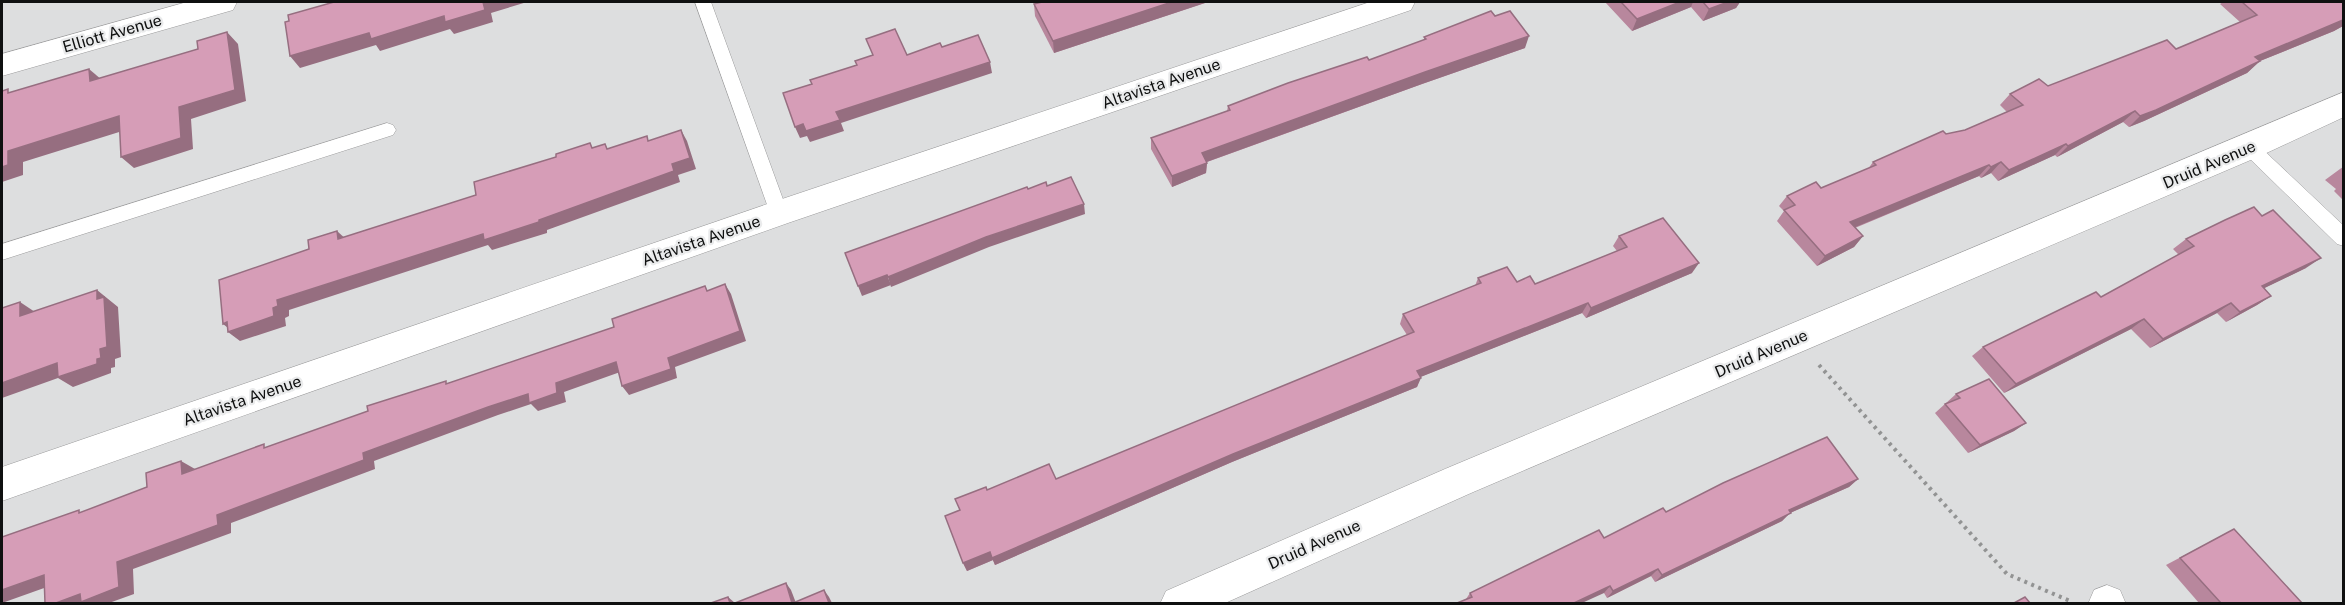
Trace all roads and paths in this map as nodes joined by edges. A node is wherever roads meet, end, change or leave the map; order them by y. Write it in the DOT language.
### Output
graph roads {
  1 [pos="224,2"];
  2 [pos="704,2"];
  3 [pos="1401,2"];
  4 [pos="2,65"];
  5 [pos="2343,104"];
  6 [pos="387,130"];
  7 [pos="2249,147"];
  8 [pos="779,213"];
  9 [pos="2343,238"];
  10 [pos="2,252"];
  11 [pos="1795,339"];
  12 [pos="2,484"];
  13 [pos="1179,603"];
  14 [pos="2097,603"];
  1 -- 4 [label="street, Elliott Avenue"];
  2 -- 8 [label="lane"];
  3 -- 8 [label="street, Altavista Avenue"];
  5 -- 7 [label="street, Druid Avenue"];
  6 -- 10 [label="lane"];
  7 -- 9 [label="lane"];
  7 -- 11 [label="street, Druid Avenue"];
  8 -- 12 [label="street, Altavista Avenue"];
  11 -- 13 [label="street, Druid Avenue"];
  11 -- 14 [label="path"];
}
